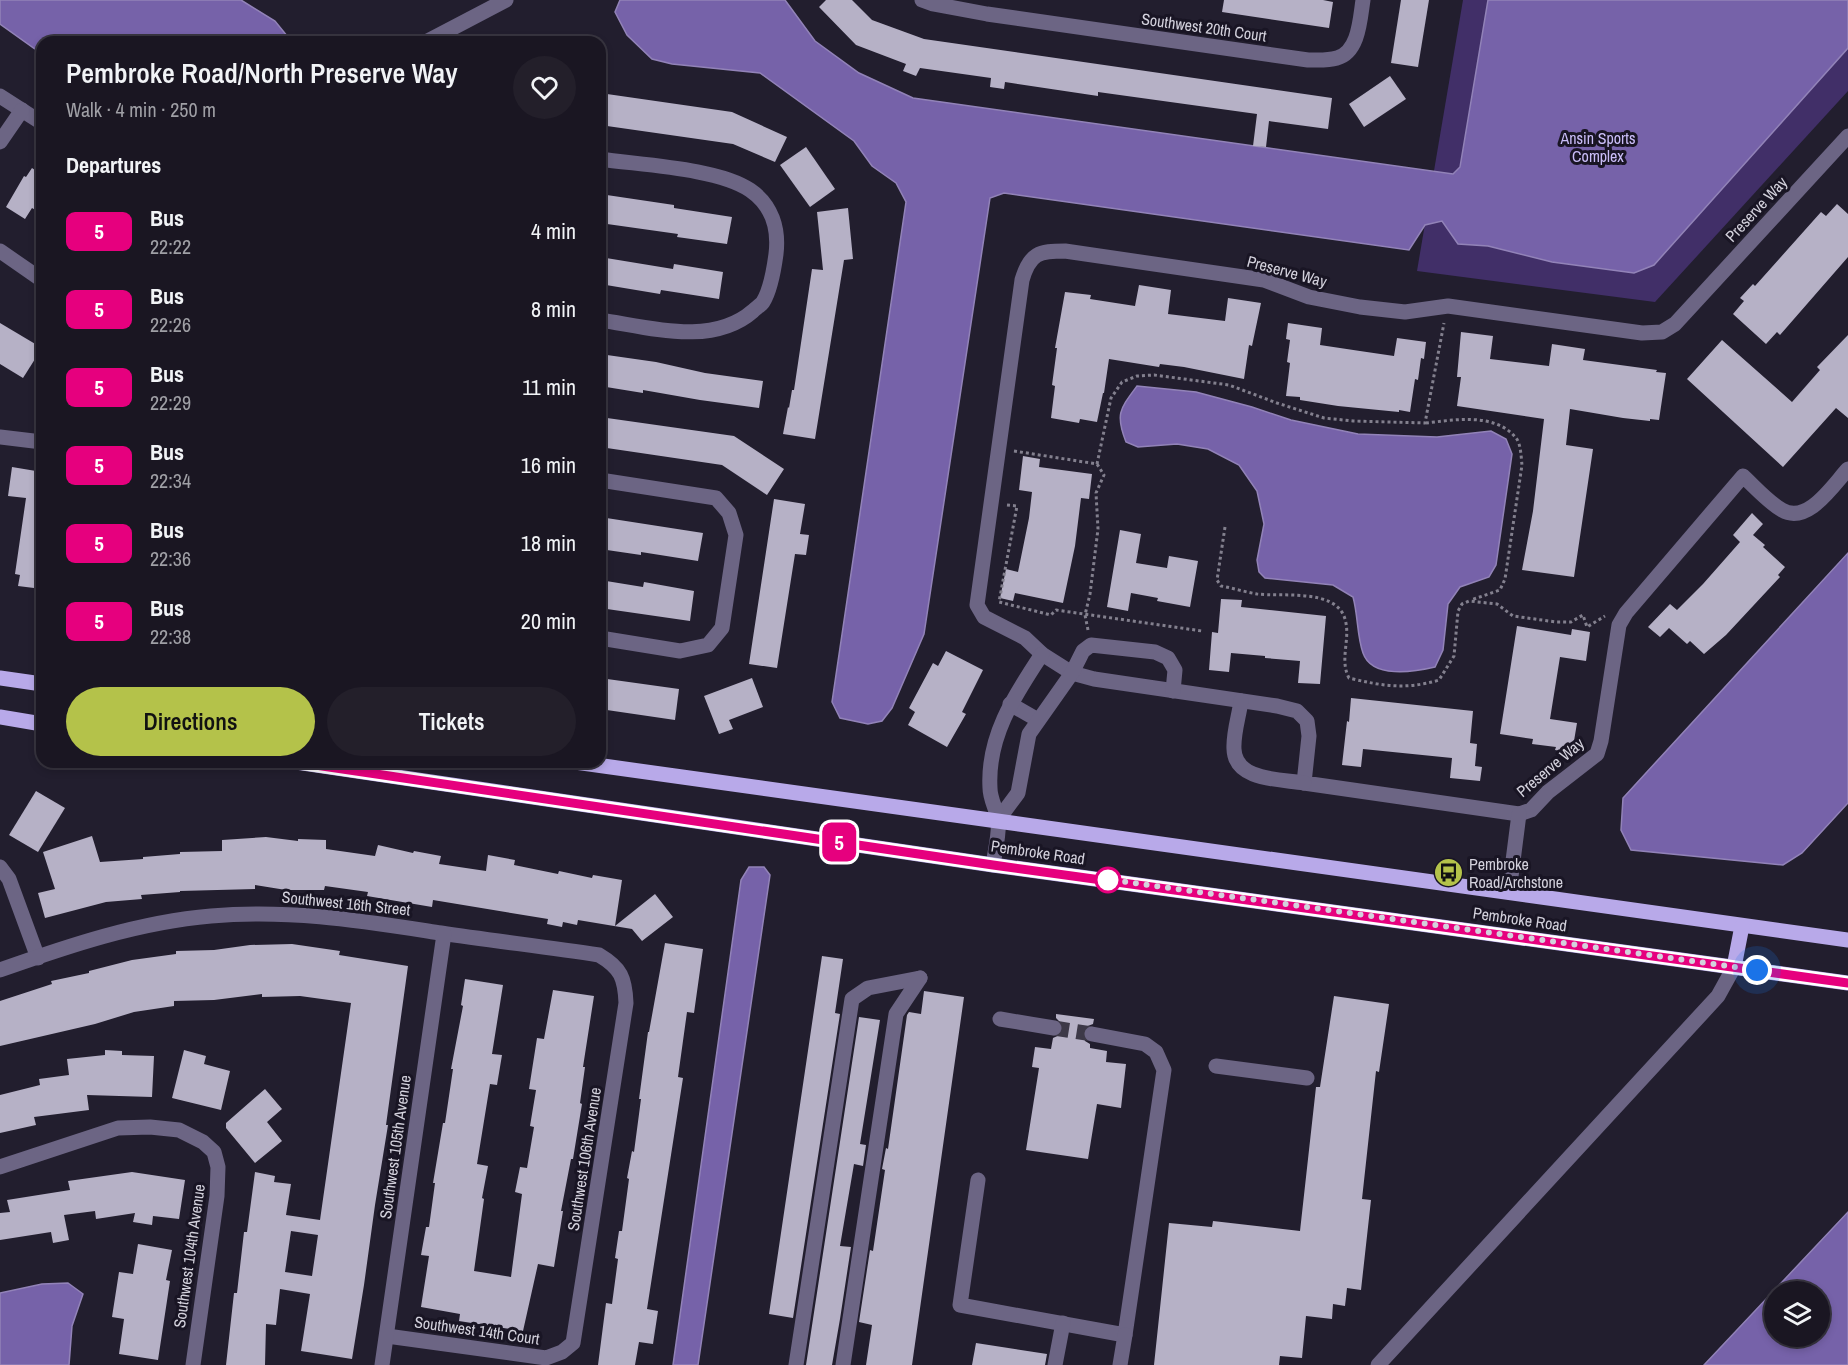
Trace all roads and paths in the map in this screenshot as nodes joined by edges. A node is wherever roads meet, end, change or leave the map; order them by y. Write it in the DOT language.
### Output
graph roads {
  1 [pos="506,0"];
  2 [pos="922,0"];
  3 [pos="1363,0"];
  4 [pos="437,36"];
  5 [pos="0,96"];
  6 [pos="22,110"];
  7 [pos="36,119"];
  8 [pos="1848,136"];
  9 [pos="0,142"];
  10 [pos="606,160"];
  11 [pos="0,252"];
  12 [pos="36,275"];
  13 [pos="1448,306"];
  14 [pos="606,321"];
  15 [pos="1425,423"];
  16 [pos="0,437"];
  17 [pos="36,441"];
  18 [pos="998,448"];
  19 [pos="1097,464"];
  20 [pos="1848,468"];
  21 [pos="606,481"];
  22 [pos="990,504"];
  23 [pos="1225,527"];
  24 [pos="1469,601"];
  25 [pos="1612,613"];
  26 [pos="1085,615"];
  27 [pos="1202,631"];
  28 [pos="606,639"];
  29 [pos="1091,645"];
  30 [pos="1042,654"];
  31 [pos="1072,673"];
  32 [pos="0,678"];
  33 [pos="36,683"];
  34 [pos="1173,691"];
  35 [pos="1241,702"];
  36 [pos="1010,704"];
  37 [pos="0,717"];
  38 [pos="1038,720"];
  39 [pos="36,723"];
  40 [pos="606,766"];
  41 [pos="337,768"];
  42 [pos="1304,783"];
  43 [pos="1519,814"];
  44 [pos="998,820"];
  45 [pos="993,865"];
  46 [pos="0,867"];
  47 [pos="1509,892"];
  48 [pos="1742,926"];
  49 [pos="444,934"];
  50 [pos="1848,940"];
  51 [pos="38,958"];
  52 [pos="1734,967"];
  53 [pos="617,968"];
  54 [pos="0,970"];
  55 [pos="1848,983"];
  56 [pos="1000,1018"];
  57 [pos="1054,1028"];
  58 [pos="1092,1034"];
  59 [pos="1216,1066"];
  60 [pos="1307,1078"];
  61 [pos="0,1167"];
  62 [pos="978,1180"];
  63 [pos="1063,1323"];
  64 [pos="1125,1335"];
  65 [pos="387,1336"];
  66 [pos="562,1352"];
  67 [pos="193,1365"];
  68 [pos="382,1365"];
  69 [pos="795,1365"];
  70 [pos="843,1365"];
  71 [pos="1055,1365"];
  72 [pos="1120,1365"];
  73 [pos="1378,1365"];
  1 -- 4 [label="street"];
  2 -- 3 [label="street, Southwest 20th Court"];
  5 -- 6 [label="street"];
  6 -- 7 [label="street"];
  6 -- 9 [label="street"];
  8 -- 13 [label="street, Preserve Way"];
  10 -- 14 [label="street"];
  11 -- 12 [label="street"];
  13 -- 15 [label="path"];
  13 -- 18 [label="street, Preserve Way"];
  15 -- 19 [label="path"];
  15 -- 24 [label="path"];
  16 -- 17 [label="street"];
  18 -- 19 [label="path"];
  18 -- 22 [label="street, Preserve Way"];
  19 -- 26 [label="path"];
  20 -- 43 [label="street, Preserve Way"];
  21 -- 28 [label="street"];
  22 -- 26 [label="path"];
  22 -- 30 [label="street, Preserve Way"];
  23 -- 24 [label="path"];
  24 -- 25 [label="path"];
  26 -- 27 [label="path"];
  26 -- 29 [label="path"];
  29 -- 31 [label="street"];
  29 -- 34 [label="street"];
  30 -- 31 [label="street, Preserve Way"];
  30 -- 36 [label="street"];
  31 -- 34 [label="street, Preserve Way"];
  31 -- 38 [label="street"];
  32 -- 33 [label="main road"];
  34 -- 35 [label="street, Preserve Way"];
  35 -- 42 [label="street, Preserve Way"];
  35 -- 42 [label="street"];
  36 -- 38 [label="street"];
  36 -- 44 [label="street"];
  37 -- 39 [label="main road"];
  38 -- 44 [label="street"];
  40 -- 44 [label="main road, Pembroke Road"];
  41 -- 45 [label="main road, Pembroke Road"];
  42 -- 43 [label="street, Preserve Way"];
  43 -- 47 [label="street"];
  44 -- 45 [label="street"];
  44 -- 47 [label="main road, Pembroke Road"];
  45 -- 52 [label="main road, Pembroke Road"];
  46 -- 51 [label="street"];
  47 -- 48 [label="main road, Pembroke Road"];
  48 -- 50 [label="main road, Pembroke Road"];
  48 -- 52 [label="main road"];
  49 -- 51 [label="street, Southwest 16th Street"];
  49 -- 53 [label="street, Southwest 16th Street"];
  49 -- 65 [label="street, Southwest 105th Avenue"];
  51 -- 54 [label="street, Southwest 16th Street"];
  52 -- 55 [label="main road, Pembroke Road"];
  52 -- 73 [label="street"];
  53 -- 66 [label="street, Southwest 106th Avenue"];
  56 -- 57 [label="street"];
  58 -- 64 [label="street"];
  59 -- 60 [label="street"];
  61 -- 67 [label="street, Southwest 104th Avenue"];
  62 -- 63 [label="street"];
  63 -- 64 [label="street"];
  63 -- 71 [label="street"];
  64 -- 72 [label="street"];
  65 -- 66 [label="street, Southwest 14th Court"];
  65 -- 68 [label="street, Southwest 105th Avenue"];
  69 -- 70 [label="street"];
}
